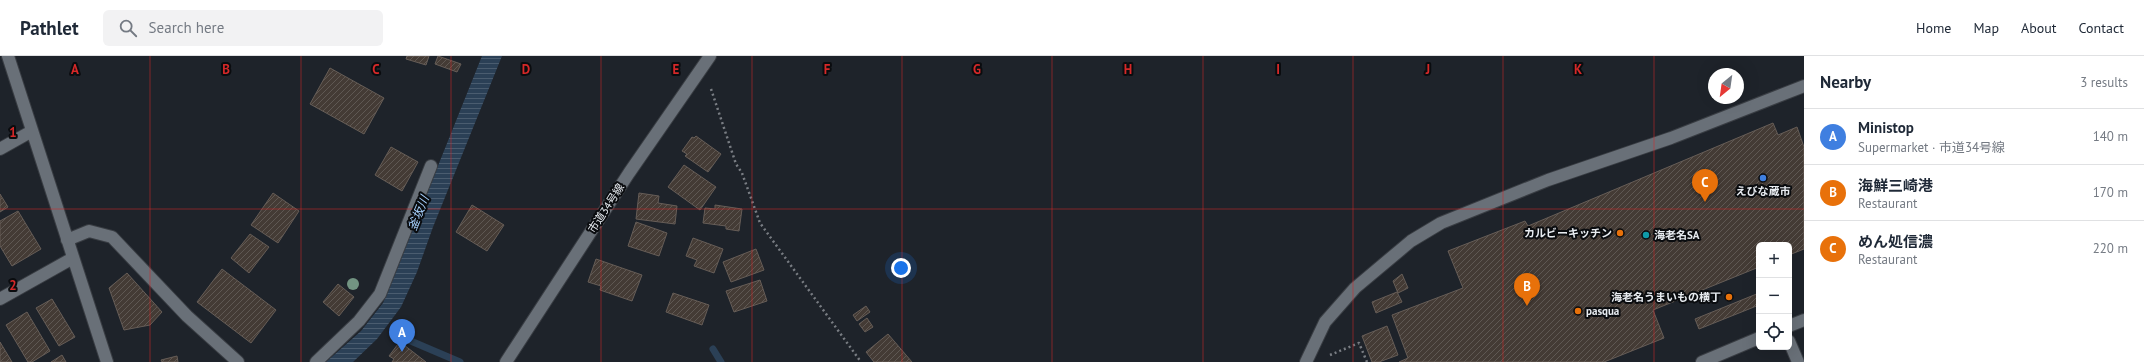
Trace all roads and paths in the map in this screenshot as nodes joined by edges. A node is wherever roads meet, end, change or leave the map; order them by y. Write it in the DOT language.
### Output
graph roads {
  1 [pos="8,56"];
  2 [pos="710,56"];
  3 [pos="699,72"];
  4 [pos="1804,86"];
  5 [pos="32,131"];
  6 [pos="0,149"];
  7 [pos="431,166"];
  8 [pos="67,240"];
  9 [pos="73,258"];
  10 [pos="0,299"];
  11 [pos="1804,320"];
  12 [pos="1792,325"];
  13 [pos="1756,339"];
  14 [pos="1792,348"];
  15 [pos="1307,359"];
  16 [pos="107,362"];
  17 [pos="238,362"];
  18 [pos="316,362"];
  19 [pos="506,362"];
  20 [pos="861,362"];
  21 [pos="1367,362"];
  22 [pos="1702,362"];
  23 [pos="1798,362"];
  1 -- 5 [label="street"];
  2 -- 3 [label="street, 市道34号線"];
  3 -- 19 [label="street, 市道34号線"];
  3 -- 20 [label="path"];
  4 -- 15 [label="street"];
  5 -- 6 [label="street"];
  5 -- 8 [label="street"];
  7 -- 18 [label="street"];
  8 -- 9 [label="street"];
  8 -- 17 [label="street"];
  9 -- 10 [label="street"];
  9 -- 16 [label="street"];
  11 -- 12 [label="street"];
  13 -- 22 [label="street"];
  14 -- 23 [label="street"];
  15 -- 21 [label="path"];
}
